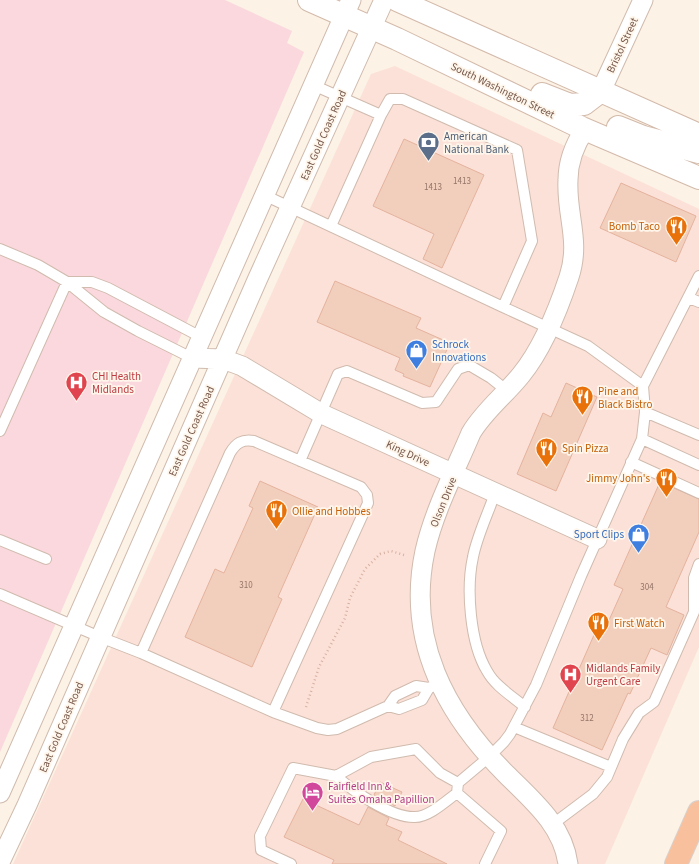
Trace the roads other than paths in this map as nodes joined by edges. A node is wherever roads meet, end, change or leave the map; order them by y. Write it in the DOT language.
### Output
graph roads {
  1 [pos="309,0"];
  2 [pos="384,0"];
  3 [pos="397,0"];
  4 [pos="643,0"];
  5 [pos="347,8"];
  6 [pos="372,28"];
  7 [pos="446,62"];
  8 [pos="313,85"];
  9 [pos="601,91"];
  10 [pos="340,97"];
  11 [pos="381,115"];
  12 [pos="585,129"];
  13 [pos="699,135"];
  14 [pos="699,152"];
  15 [pos="699,178"];
  16 [pos="264,195"];
  17 [pos="291,207"];
  18 [pos="331,226"];
  19 [pos="0,249"];
  20 [pos="699,276"];
  21 [pos="67,282"];
  22 [pos="689,298"];
  23 [pos="699,302"];
  24 [pos="503,307"];
  25 [pos="549,327"];
  26 [pos="201,337"];
  27 [pos="192,358"];
  28 [pos="223,359"];
  29 [pos="643,386"];
  30 [pos="506,390"];
  31 [pos="645,412"];
  32 [pos="322,414"];
  33 [pos="0,431"];
  34 [pos="699,435"];
  35 [pos="642,438"];
  36 [pos="300,461"];
  37 [pos="631,462"];
  38 [pos="699,466"];
  39 [pos="454,474"];
  40 [pos="495,493"];
  41 [pos="699,493"];
  42 [pos="597,539"];
  43 [pos="0,540"];
  44 [pos="46,559"];
  45 [pos="699,564"];
  46 [pos="0,594"];
  47 [pos="73,626"];
  48 [pos="100,637"];
  49 [pos="140,653"];
  50 [pos="434,686"];
  51 [pos="388,706"];
  52 [pos="525,707"];
  53 [pos="273,712"];
  54 [pos="514,727"];
  55 [pos="489,757"];
  56 [pos="611,767"];
  57 [pos="336,776"];
  58 [pos="458,788"];
  59 [pos="0,793"];
  60 [pos="27,805"];
  61 [pos="699,812"];
  62 [pos="553,824"];
  63 [pos="0,862"];
  64 [pos="291,864"];
  65 [pos="485,864"];
  66 [pos="568,864"];
  67 [pos="676,864"];
  1 -- 5 [label="main road, South Washington Street"];
  2 -- 6 [label="street, East Gold Coast Road"];
  3 -- 9 [label="main road"];
  4 -- 9 [label="street, Bristol Street"];
  5 -- 6 [label="main road, South Washington Street"];
  5 -- 8 [label="street"];
  6 -- 7 [label="main road, South Washington Street"];
  6 -- 10 [label="street, East Gold Coast Road"];
  7 -- 9 [label="main road"];
  7 -- 12 [label="main road, South Washington Street"];
  8 -- 10 [label="lane"];
  8 -- 16 [label="street"];
  9 -- 13 [label="main road"];
  10 -- 11 [label="lane"];
  10 -- 17 [label="street, East Gold Coast Road"];
  11 -- 18 [label="lane"];
  11 -- 24 [label="lane"];
  12 -- 14 [label="main road"];
  12 -- 15 [label="main road, South Washington Street"];
  12 -- 25 [label="street, Olson Drive"];
  16 -- 17 [label="lane"];
  16 -- 26 [label="street"];
  17 -- 18 [label="lane"];
  17 -- 28 [label="street, East Gold Coast Road"];
  18 -- 24 [label="lane"];
  19 -- 21 [label="lane"];
  20 -- 22 [label="lane"];
  21 -- 26 [label="lane"];
  21 -- 27 [label="lane"];
  21 -- 33 [label="lane"];
  22 -- 23 [label="lane"];
  22 -- 29 [label="lane"];
  24 -- 25 [label="lane"];
  25 -- 29 [label="lane"];
  25 -- 30 [label="street, Olson Drive"];
  26 -- 27 [label="street"];
  26 -- 28 [label="street, King Drive"];
  27 -- 28 [label="street, King Drive"];
  27 -- 47 [label="street"];
  28 -- 32 [label="street, King Drive"];
  28 -- 48 [label="street, East Gold Coast Road"];
  29 -- 31 [label="lane"];
  30 -- 32 [label="lane"];
  30 -- 39 [label="street, Olson Drive"];
  31 -- 34 [label="lane"];
  31 -- 35 [label="lane"];
  32 -- 36 [label="lane"];
  32 -- 39 [label="street, King Drive"];
  35 -- 37 [label="lane"];
  35 -- 38 [label="lane"];
  36 -- 49 [label="lane"];
  36 -- 53 [label="lane"];
  37 -- 41 [label="lane"];
  37 -- 42 [label="lane"];
  39 -- 40 [label="street, King Drive"];
  39 -- 50 [label="street, Olson Drive"];
  40 -- 42 [label="street, King Drive"];
  40 -- 52 [label="lane"];
  42 -- 52 [label="lane"];
  43 -- 44 [label="lane"];
  45 -- 56 [label="lane"];
  46 -- 47 [label="lane"];
  47 -- 48 [label="lane"];
  47 -- 59 [label="street"];
  48 -- 49 [label="lane"];
  48 -- 60 [label="street, East Gold Coast Road"];
  49 -- 53 [label="lane"];
  50 -- 51 [label="lane"];
  50 -- 51 [label="lane"];
  50 -- 55 [label="street, Olson Drive"];
  51 -- 53 [label="lane"];
  52 -- 54 [label="lane"];
  54 -- 55 [label="lane"];
  54 -- 56 [label="lane"];
  55 -- 58 [label="lane"];
  55 -- 62 [label="street, Olson Drive"];
  56 -- 62 [label="lane"];
  57 -- 58 [label="lane"];
  57 -- 58 [label="lane"];
  57 -- 64 [label="lane"];
  58 -- 65 [label="lane"];
  59 -- 60 [label="street"];
  60 -- 63 [label="street, East Gold Coast Road"];
  61 -- 67 [label="highway"];
  62 -- 66 [label="street, Olson Drive"];
}
